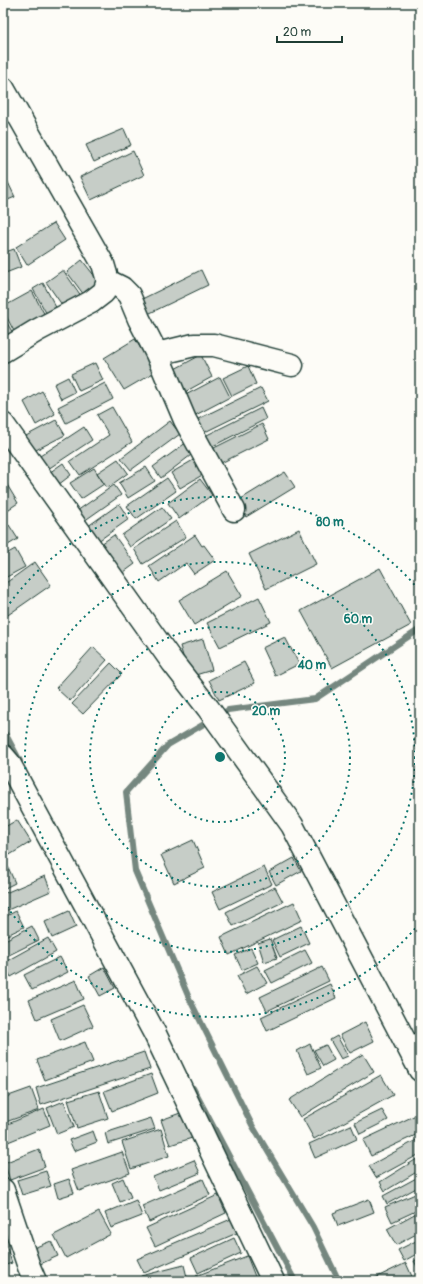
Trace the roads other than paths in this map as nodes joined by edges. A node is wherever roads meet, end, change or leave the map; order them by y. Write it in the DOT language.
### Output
graph roads {
  1 [pos="3,88"];
  2 [pos="108,281"];
  3 [pos="3,352"];
  4 [pos="157,354"];
  5 [pos="292,366"];
  6 [pos="3,424"];
  7 [pos="234,510"];
  8 [pos="3,756"];
  9 [pos="420,1070"];
  10 [pos="3,1190"];
  11 [pos="35,1281"];
  12 [pos="273,1281"];
  1 -- 2 [label="street"];
  2 -- 3 [label="street"];
  2 -- 4 [label="street"];
  4 -- 5 [label="street"];
  4 -- 7 [label="street"];
  6 -- 9 [label="street"];
  8 -- 12 [label="street"];
  10 -- 11 [label="street"];
}
